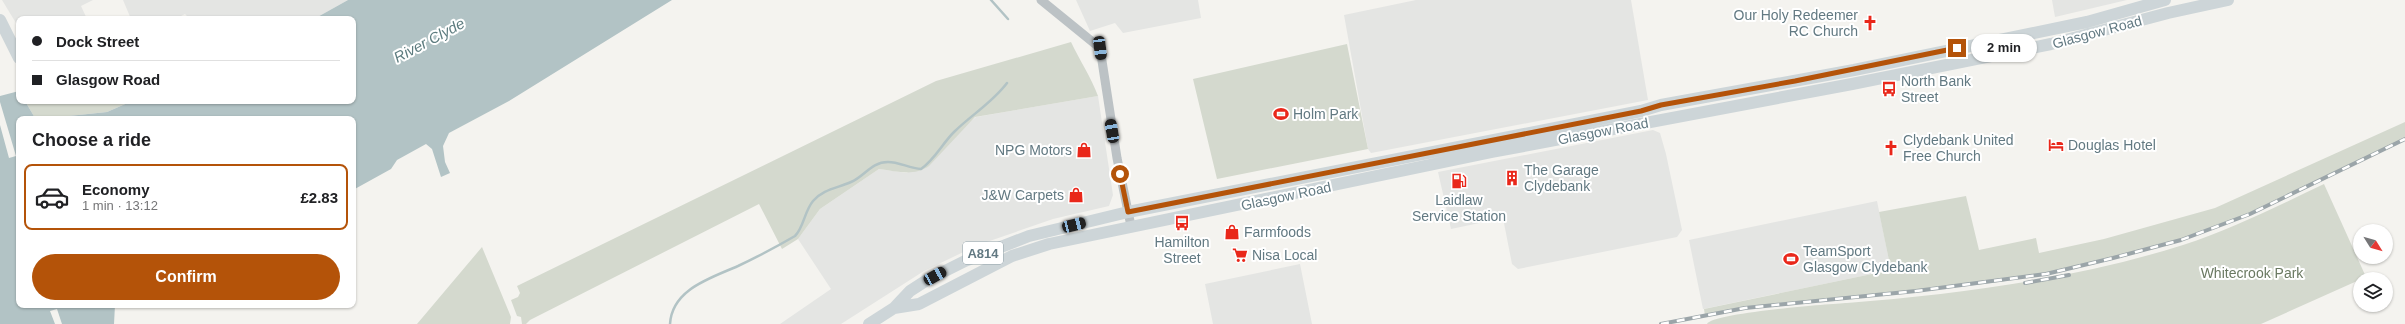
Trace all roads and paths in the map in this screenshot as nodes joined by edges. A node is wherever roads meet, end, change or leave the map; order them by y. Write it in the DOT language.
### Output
graph roads {
  1 [pos="1041,0"];
  2 [pos="2165,0"];
  3 [pos="2228,0"];
  4 [pos="0,20"];
  5 [pos="16,52"];
  6 [pos="1661,105"];
  7 [pos="1663,119"];
  8 [pos="1128,212"];
  9 [pos="1131,226"];
  10 [pos="894,308"];
  11 [pos="869,324"];
  1 -- 8 [label="street"];
  2 -- 6 [label="main road, Glasgow Road / A814"];
  3 -- 7 [label="main road, Glasgow Road / A814"];
  4 -- 5 [label="main road"];
  6 -- 7 [label="main road"];
  6 -- 8 [label="main road, Glasgow Road / A814"];
  7 -- 9 [label="main road, Glasgow Road / A814"];
  8 -- 9 [label="street"];
  8 -- 10 [label="main road, Glasgow Road / A814"];
  9 -- 10 [label="main road, Glasgow Road / A814"];
  10 -- 11 [label="main road, A814"];
}
